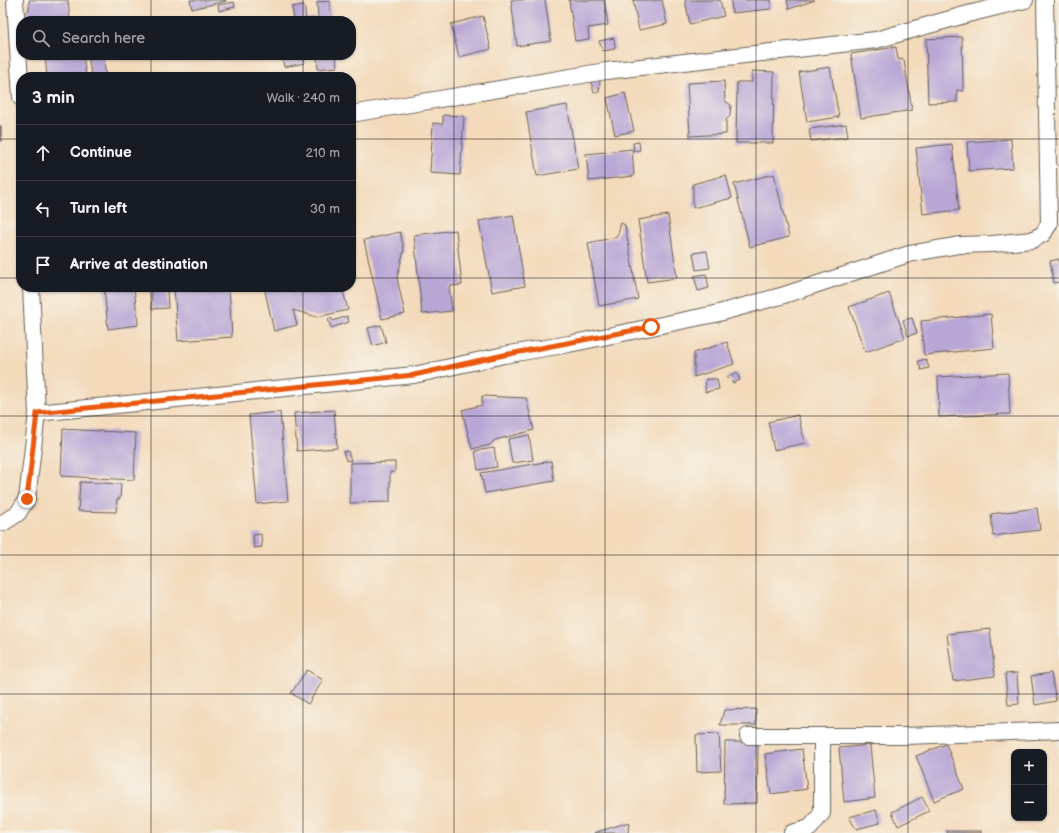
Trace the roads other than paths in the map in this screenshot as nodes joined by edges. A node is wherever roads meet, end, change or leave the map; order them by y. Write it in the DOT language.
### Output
graph roads {
  1 [pos="15,0"];
  2 [pos="1025,0"];
  3 [pos="1044,0"];
  4 [pos="16,16"];
  5 [pos="19,60"];
  6 [pos="19,72"];
  7 [pos="356,113"];
  8 [pos="31,292"];
  9 [pos="37,413"];
  10 [pos="0,523"];
  11 [pos="1059,730"];
  12 [pos="748,736"];
  13 [pos="822,736"];
  14 [pos="792,833"];
  1 -- 4 [label="street"];
  2 -- 7 [label="street"];
  3 -- 9 [label="street"];
  5 -- 6 [label="street"];
  8 -- 9 [label="street"];
  9 -- 10 [label="street"];
  11 -- 13 [label="street"];
  12 -- 13 [label="street"];
  13 -- 14 [label="street"];
}
